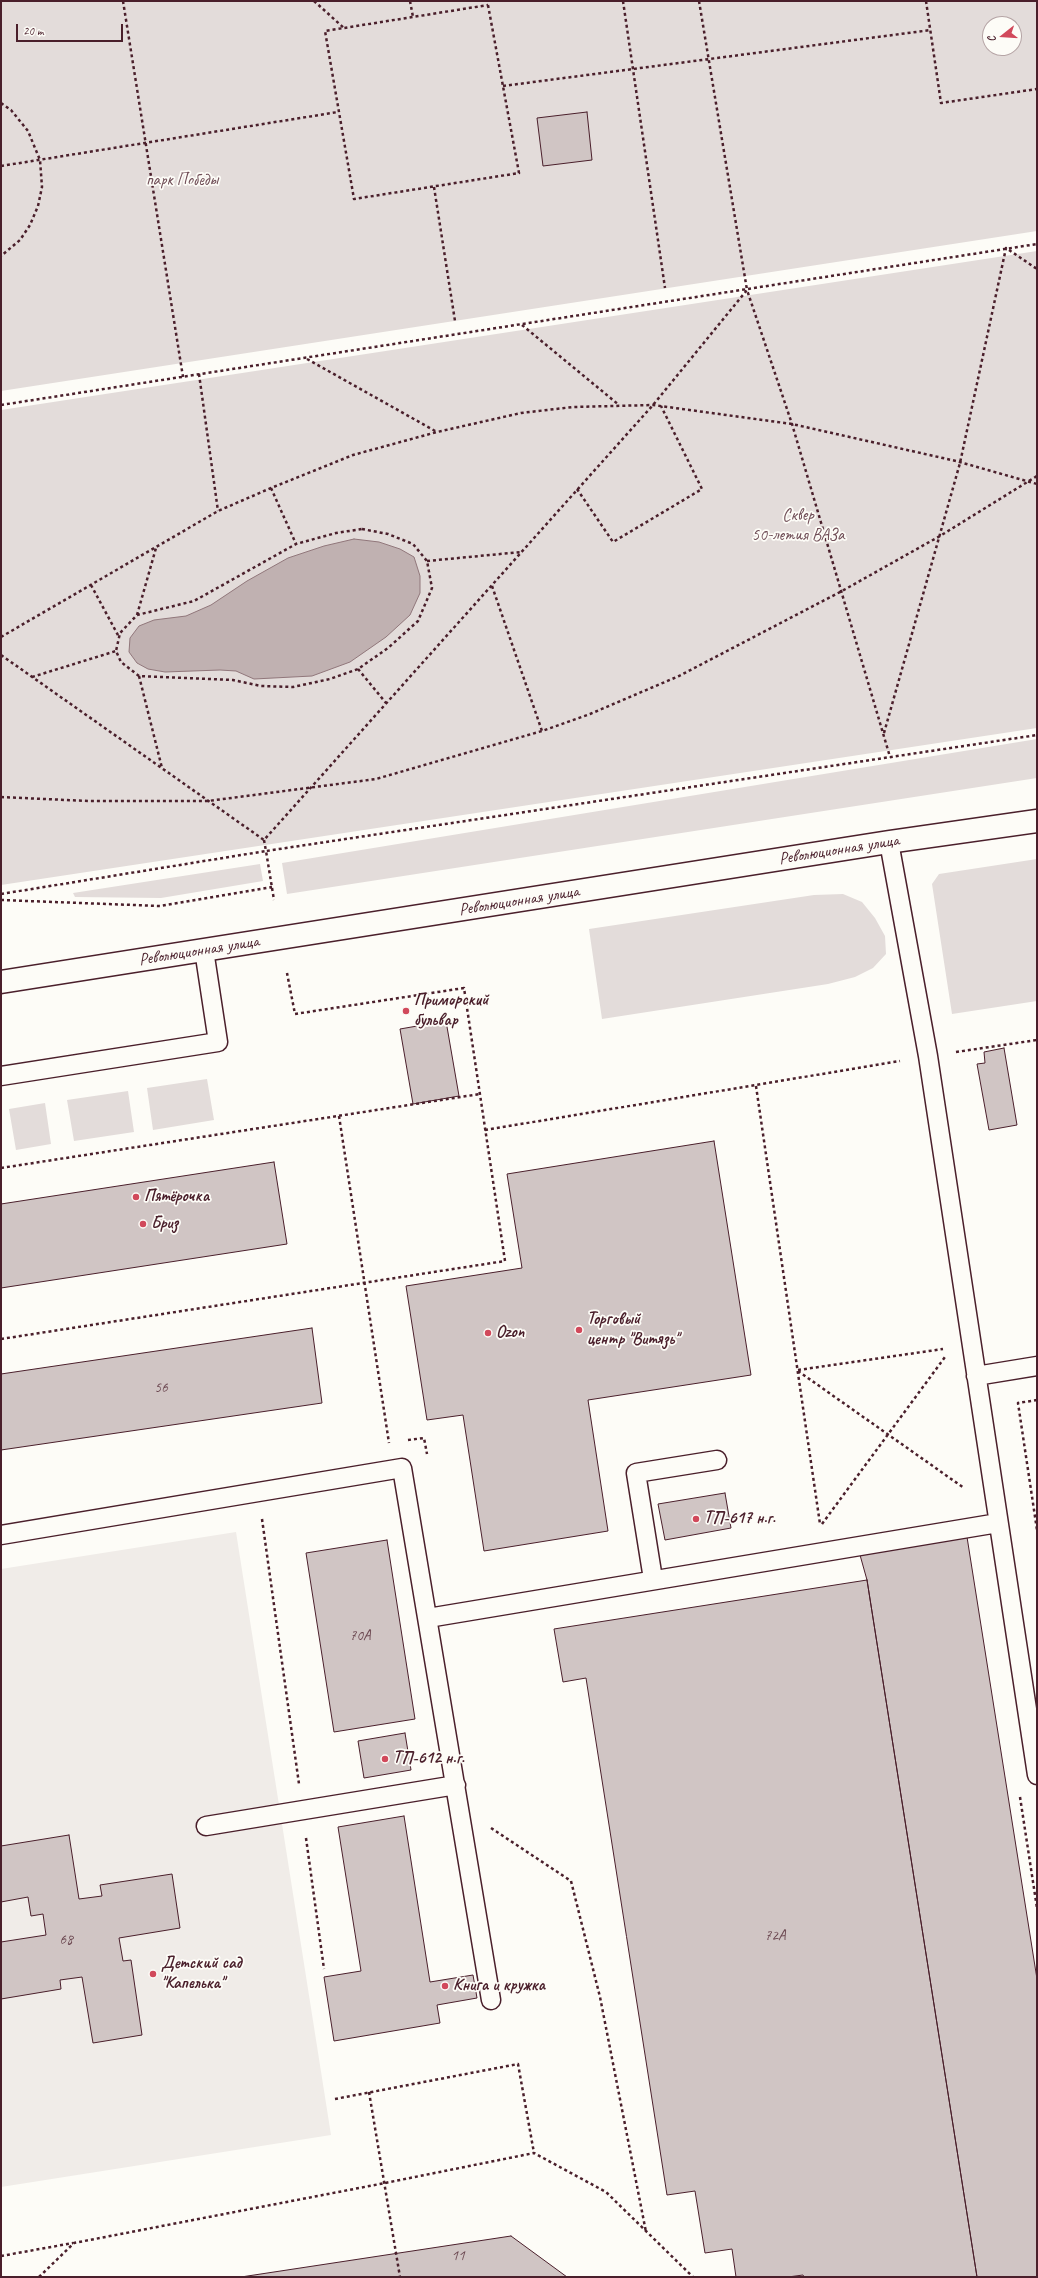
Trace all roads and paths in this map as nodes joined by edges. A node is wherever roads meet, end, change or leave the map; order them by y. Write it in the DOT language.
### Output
graph roads {
  1 [pos="123,1"];
  2 [pos="314,1"];
  3 [pos="410,1"];
  4 [pos="623,1"];
  5 [pos="700,1"];
  6 [pos="926,1"];
  7 [pos="413,17"];
  8 [pos="344,28"];
  9 [pos="931,30"];
  10 [pos="709,59"];
  11 [pos="633,69"];
  12 [pos="503,86"];
  13 [pos="1037,89"];
  14 [pos="1,102"];
  15 [pos="338,112"];
  16 [pos="146,143"];
  17 [pos="40,160"];
  18 [pos="1,166"];
  19 [pos="434,187"];
  20 [pos="1037,244"];
  21 [pos="1006,248"];
  22 [pos="1,256"];
  23 [pos="1037,269"];
  24 [pos="665,288"];
  25 [pos="747,290"];
  26 [pos="455,321"];
  27 [pos="522,325"];
  28 [pos="306,358"];
  29 [pos="199,374"];
  30 [pos="183,377"];
  31 [pos="1,405"];
  32 [pos="653,405"];
  33 [pos="619,406"];
  34 [pos="661,406"];
  35 [pos="792,424"];
  36 [pos="437,432"];
  37 [pos="960,462"];
  38 [pos="1037,476"];
  39 [pos="1029,481"];
  40 [pos="1037,484"];
  41 [pos="271,488"];
  42 [pos="577,489"];
  43 [pos="218,511"];
  44 [pos="940,536"];
  45 [pos="296,544"];
  46 [pos="156,547"];
  47 [pos="522,552"];
  48 [pos="427,561"];
  49 [pos="91,585"];
  50 [pos="492,586"];
  51 [pos="842,591"];
  52 [pos="137,615"];
  53 [pos="1,637"];
  54 [pos="119,637"];
  55 [pos="116,651"];
  56 [pos="1,655"];
  57 [pos="358,670"];
  58 [pos="138,676"];
  59 [pos="32,677"];
  60 [pos="386,704"];
  61 [pos="542,731"];
  62 [pos="884,734"];
  63 [pos="1037,736"];
  64 [pos="890,757"];
  65 [pos="162,768"];
  66 [pos="312,786"];
  67 [pos="1,797"];
  68 [pos="208,801"];
  69 [pos="1037,821"];
  70 [pos="264,840"];
  71 [pos="889,842"];
  72 [pos="266,851"];
  73 [pos="272,887"];
  74 [pos="1,894"];
  75 [pos="1,900"];
  76 [pos="274,900"];
  77 [pos="204,950"];
  78 [pos="287,973"];
  79 [pos="1,982"];
  80 [pos="1037,1040"];
  81 [pos="928,1056"];
  82 [pos="1,1076"];
  83 [pos="756,1086"];
  84 [pos="480,1094"];
  85 [pos="339,1116"];
  86 [pos="485,1130"];
  87 [pos="1,1168"];
  88 [pos="365,1282"];
  89 [pos="1,1339"];
  90 [pos="951,1348"];
  91 [pos="947,1354"];
  92 [pos="1037,1366"];
  93 [pos="798,1370"];
  94 [pos="976,1376"];
  95 [pos="1037,1400"];
  96 [pos="888,1434"];
  97 [pos="389,1443"];
  98 [pos="717,1460"];
  99 [pos="966,1489"];
  100 [pos="258,1492"];
  101 [pos="998,1523"];
  102 [pos="1037,1530"];
  103 [pos="1,1535"];
  104 [pos="653,1579"];
  105 [pos="428,1618"];
  106 [pos="1037,1775"];
  107 [pos="456,1785"];
  108 [pos="302,1810"];
  109 [pos="206,1826"];
  110 [pos="491,1828"];
  111 [pos="324,1969"];
  112 [pos="491,2000"];
  113 [pos="369,2092"];
  114 [pos="335,2099"];
  115 [pos="534,2153"];
  116 [pos="385,2183"];
  117 [pos="646,2232"];
  118 [pos="74,2243"];
  119 [pos="1,2256"];
  120 [pos="39,2277"];
  121 [pos="400,2277"];
  122 [pos="693,2277"];
  1 -- 16 [label="path"];
  2 -- 8 [label="path"];
  3 -- 7 [label="path"];
  4 -- 11 [label="path"];
  5 -- 10 [label="path"];
  6 -- 9 [label="path"];
  7 -- 8 [label="path"];
  7 -- 12 [label="path"];
  8 -- 15 [label="path"];
  9 -- 10 [label="path"];
  9 -- 13 [label="path"];
  10 -- 11 [label="path"];
  10 -- 25 [label="path"];
  11 -- 12 [label="path"];
  11 -- 24 [label="path"];
  12 -- 19 [label="path"];
  14 -- 17 [label="path"];
  15 -- 16 [label="path"];
  15 -- 19 [label="path"];
  16 -- 17 [label="path"];
  16 -- 30 [label="path"];
  17 -- 18 [label="path"];
  17 -- 22 [label="path"];
  19 -- 26 [label="path"];
  20 -- 21 [label="path"];
  21 -- 23 [label="path"];
  21 -- 25 [label="path"];
  21 -- 37 [label="path"];
  25 -- 27 [label="path"];
  25 -- 32 [label="path"];
  25 -- 35 [label="path"];
  27 -- 28 [label="path"];
  27 -- 33 [label="path"];
  28 -- 29 [label="path"];
  28 -- 36 [label="path"];
  29 -- 30 [label="path"];
  29 -- 43 [label="path"];
  30 -- 31 [label="path"];
  32 -- 33 [label="path"];
  32 -- 34 [label="path"];
  32 -- 42 [label="path"];
  33 -- 36 [label="path"];
  34 -- 35 [label="path"];
  34 -- 42 [label="path"];
  35 -- 37 [label="path"];
  35 -- 51 [label="path"];
  36 -- 41 [label="path"];
  37 -- 39 [label="path"];
  37 -- 44 [label="path"];
  38 -- 39 [label="path"];
  39 -- 40 [label="path"];
  39 -- 44 [label="path"];
  41 -- 43 [label="path"];
  41 -- 45 [label="path"];
  42 -- 47 [label="path"];
  43 -- 46 [label="path"];
  44 -- 51 [label="path"];
  44 -- 62 [label="path"];
  45 -- 48 [label="path"];
  45 -- 52 [label="path"];
  46 -- 49 [label="path"];
  46 -- 52 [label="path"];
  47 -- 48 [label="path"];
  47 -- 50 [label="path"];
  48 -- 57 [label="path"];
  49 -- 53 [label="path"];
  49 -- 54 [label="path"];
  50 -- 60 [label="path"];
  50 -- 61 [label="path"];
  51 -- 61 [label="path"];
  51 -- 62 [label="path"];
  52 -- 54 [label="path"];
  54 -- 55 [label="path"];
  55 -- 58 [label="path"];
  55 -- 59 [label="path"];
  56 -- 59 [label="path"];
  57 -- 58 [label="path"];
  57 -- 60 [label="path"];
  58 -- 65 [label="path"];
  59 -- 65 [label="path"];
  60 -- 66 [label="path"];
  61 -- 66 [label="path"];
  62 -- 64 [label="path"];
  63 -- 64 [label="path"];
  64 -- 72 [label="path"];
  65 -- 68 [label="path"];
  66 -- 68 [label="path"];
  66 -- 70 [label="path"];
  67 -- 68 [label="path"];
  68 -- 70 [label="path"];
  69 -- 71 [label="main road, Революционная улица"];
  70 -- 72 [label="path"];
  71 -- 77 [label="main road, Революционная улица"];
  71 -- 81 [label="lane"];
  72 -- 73 [label="path"];
  72 -- 74 [label="path"];
  73 -- 75 [label="path"];
  73 -- 76 [label="path"];
  77 -- 79 [label="main road, Революционная улица"];
  77 -- 82 [label="lane"];
  78 -- 84 [label="path"];
  80 -- 81 [label="path"];
  81 -- 83 [label="path"];
  81 -- 94 [label="lane"];
  83 -- 86 [label="path"];
  83 -- 93 [label="path"];
  84 -- 85 [label="path"];
  84 -- 86 [label="path"];
  85 -- 87 [label="path"];
  85 -- 88 [label="path"];
  86 -- 88 [label="path"];
  88 -- 89 [label="path"];
  88 -- 97 [label="path"];
  90 -- 93 [label="path"];
  91 -- 96 [label="path"];
  92 -- 94 [label="lane"];
  93 -- 96 [label="path"];
  93 -- 96 [label="path"];
  94 -- 101 [label="lane"];
  95 -- 102 [label="path"];
  96 -- 99 [label="path"];
  98 -- 104 [label="lane"];
  100 -- 103 [label="lane"];
  100 -- 105 [label="lane"];
  100 -- 108 [label="path"];
  101 -- 104 [label="lane"];
  101 -- 106 [label="lane"];
  104 -- 105 [label="lane"];
  105 -- 107 [label="lane"];
  107 -- 108 [label="lane"];
  107 -- 112 [label="lane"];
  108 -- 109 [label="lane"];
  108 -- 111 [label="path"];
  110 -- 117 [label="path"];
  113 -- 114 [label="path"];
  113 -- 115 [label="path"];
  113 -- 116 [label="path"];
  115 -- 116 [label="path"];
  115 -- 117 [label="path"];
  116 -- 118 [label="path"];
  116 -- 121 [label="path"];
  117 -- 122 [label="path"];
  118 -- 119 [label="path"];
  118 -- 120 [label="path"];
}
